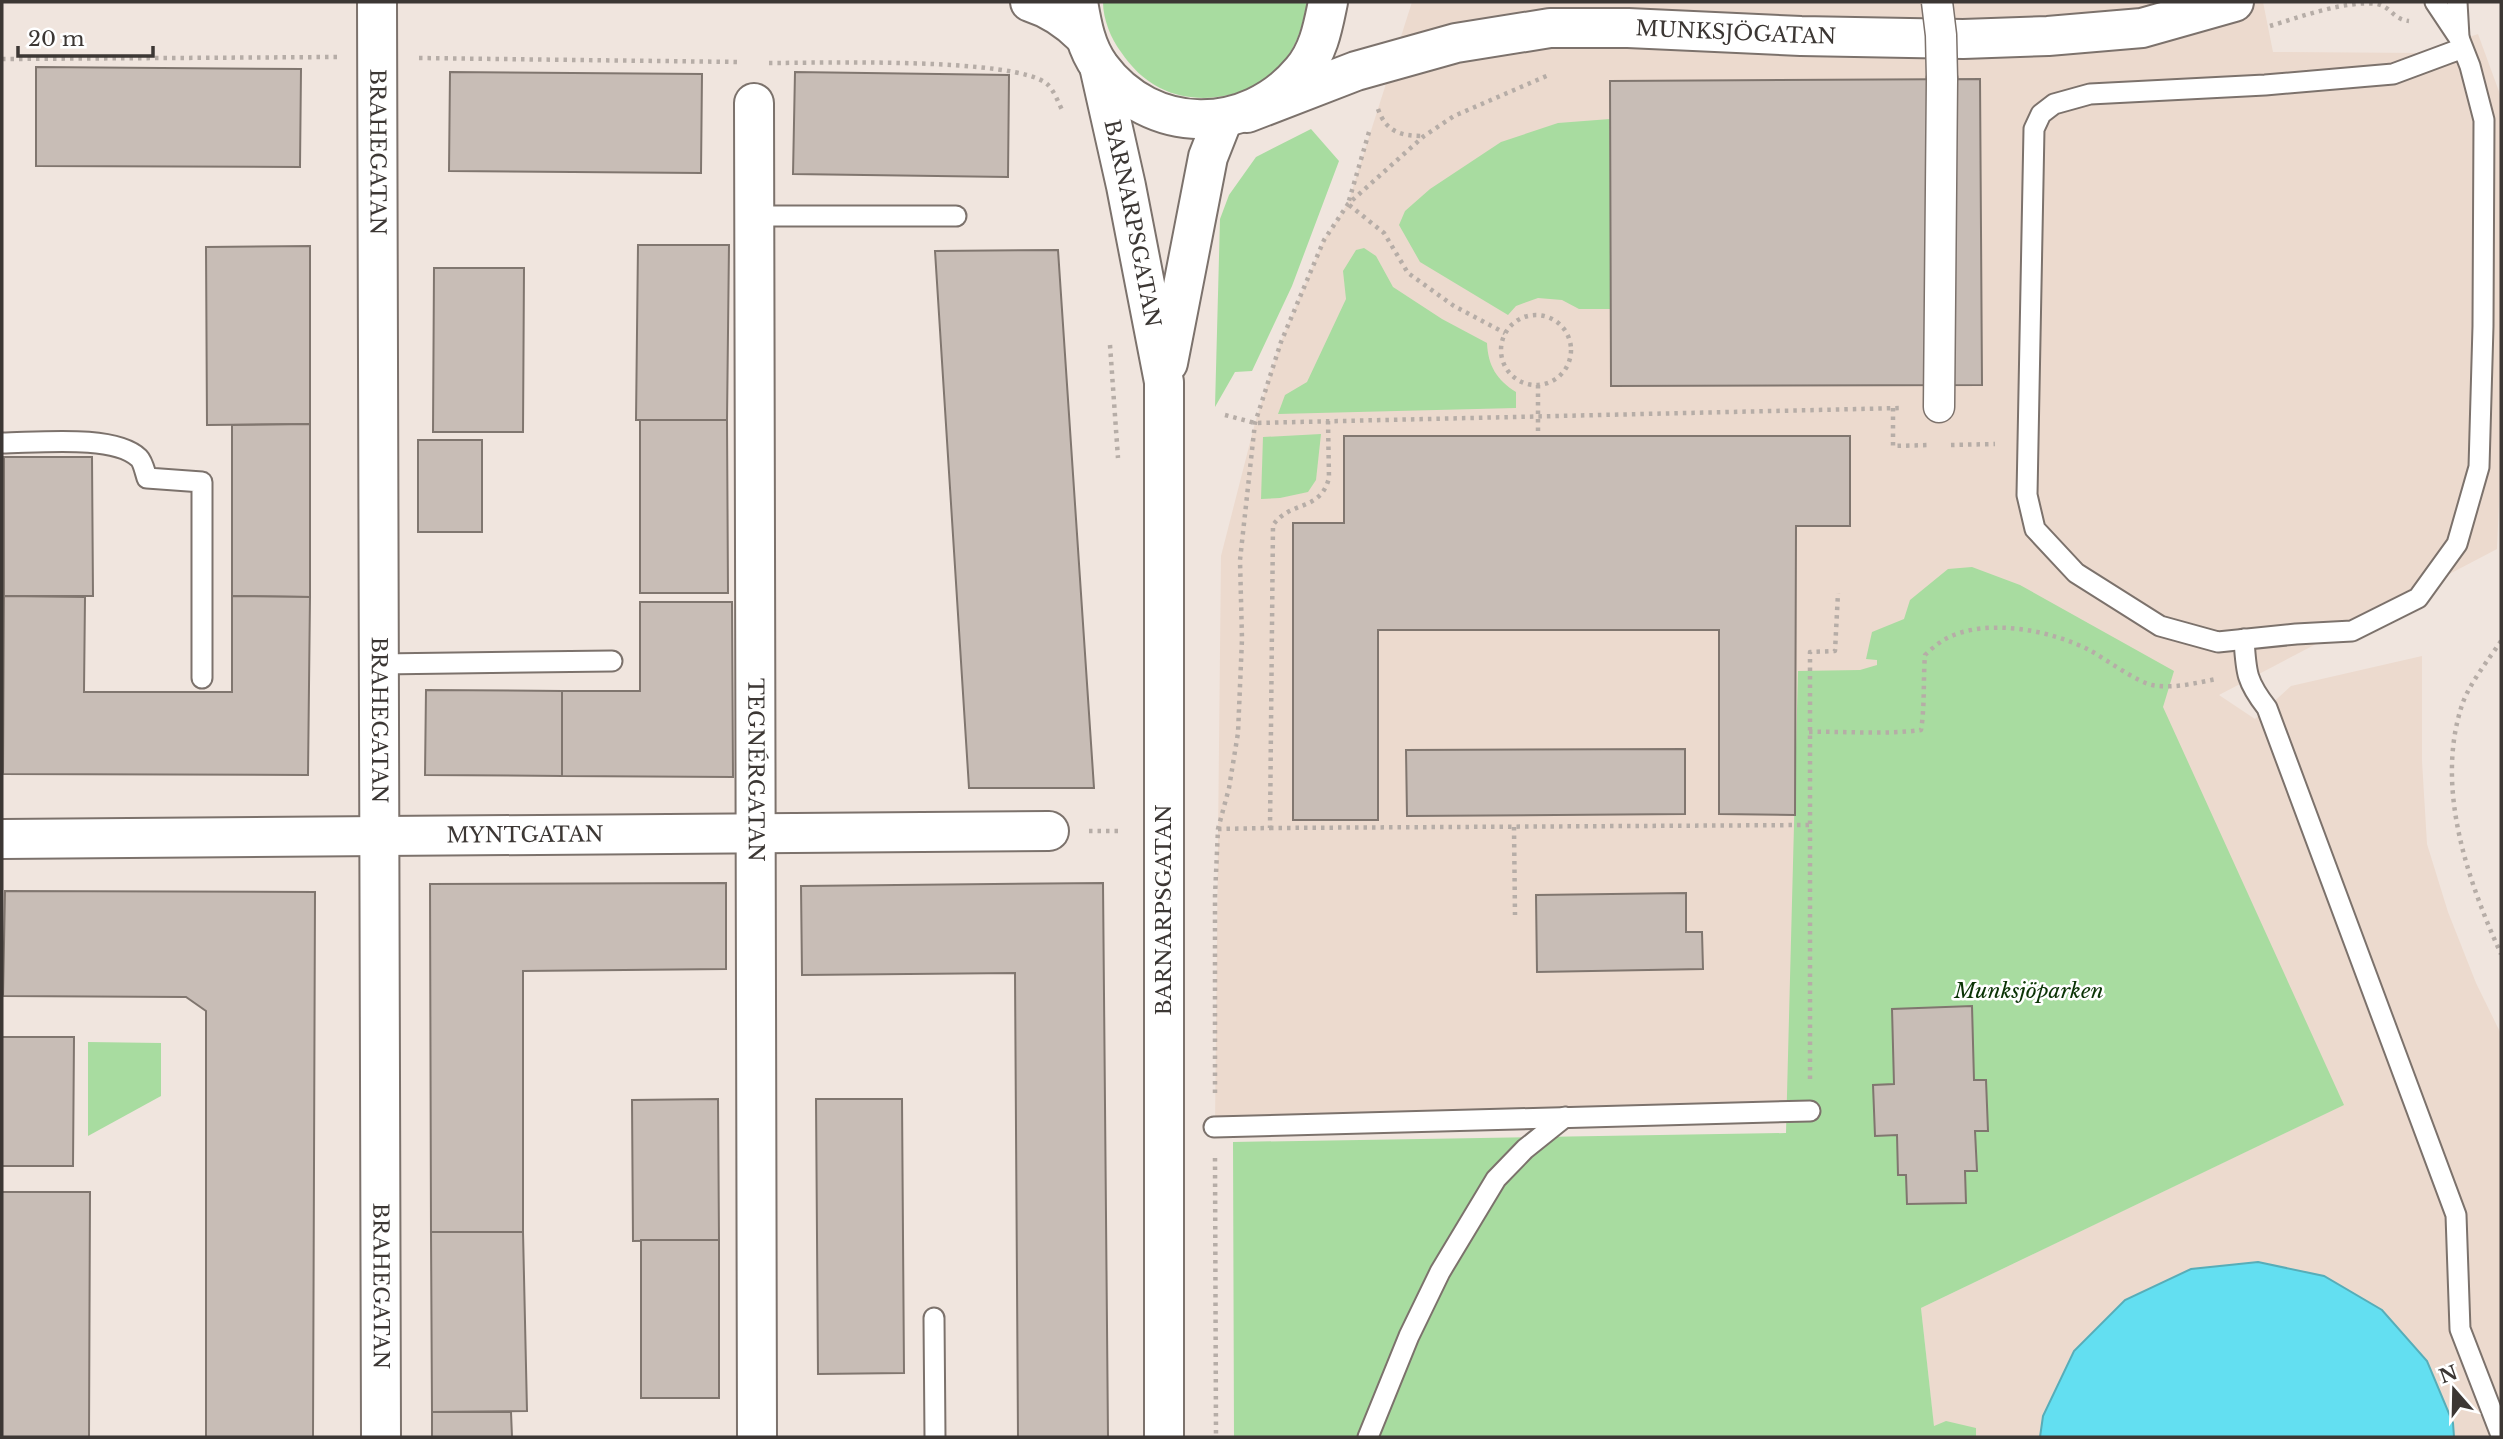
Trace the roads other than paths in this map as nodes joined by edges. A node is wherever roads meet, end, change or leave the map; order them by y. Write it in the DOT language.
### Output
graph roads {
  1 [pos="377,2"];
  2 [pos="1030,2"];
  3 [pos="1328,2"];
  4 [pos="1937,2"];
  5 [pos="2234,2"];
  6 [pos="2435,2"];
  7 [pos="2457,2"];
  8 [pos="1087,35"];
  9 [pos="2461,43"];
  10 [pos="754,103"];
  11 [pos="1235,116"];
  12 [pos="754,216"];
  13 [pos="956,216"];
  14 [pos="1164,382"];
  15 [pos="1939,407"];
  16 [pos="2,443"];
  17 [pos="2244,639"];
  18 [pos="612,661"];
  19 [pos="380,664"];
  20 [pos="202,678"];
  21 [pos="1049,831"];
  22 [pos="757,833"];
  23 [pos="380,835"];
  24 [pos="2,839"];
  25 [pos="1810,1111"];
  26 [pos="1565,1118"];
  27 [pos="1214,1127"];
  28 [pos="934,1318"];
  29 [pos="2501,1436"];
  30 [pos="381,1437"];
  31 [pos="757,1437"];
  32 [pos="935,1437"];
  33 [pos="1164,1437"];
  34 [pos="1368,1437"];
  1 -- 19 [label="street, BRAHEGATAN"];
  2 -- 8 [label="street"];
  3 -- 11 [label="street"];
  4 -- 15 [label="street, bridge"];
  5 -- 11 [label="street, MUNKSJÖGATAN"];
  6 -- 9 [label="lane"];
  7 -- 9 [label="lane"];
  8 -- 11 [label="street"];
  8 -- 14 [label="street, BARNARPSGATAN"];
  9 -- 17 [label="lane"];
  9 -- 17 [label="lane"];
  10 -- 12 [label="street, TEGNÉRGATAN"];
  11 -- 14 [label="street, BARNARPSGATAN"];
  12 -- 13 [label="lane"];
  12 -- 22 [label="street, TEGNÉRGATAN"];
  14 -- 33 [label="street, BARNARPSGATAN"];
  16 -- 20 [label="lane"];
  17 -- 29 [label="lane"];
  18 -- 19 [label="lane"];
  19 -- 23 [label="street, BRAHEGATAN"];
  21 -- 22 [label="street, MYNTGATAN"];
  22 -- 23 [label="street, MYNTGATAN"];
  22 -- 31 [label="street, TEGNÉRGATAN"];
  23 -- 24 [label="street, MYNTGATAN"];
  23 -- 30 [label="street, BRAHEGATAN"];
  25 -- 26 [label="lane"];
  26 -- 27 [label="lane"];
  26 -- 34 [label="lane"];
  28 -- 32 [label="lane"];
}
